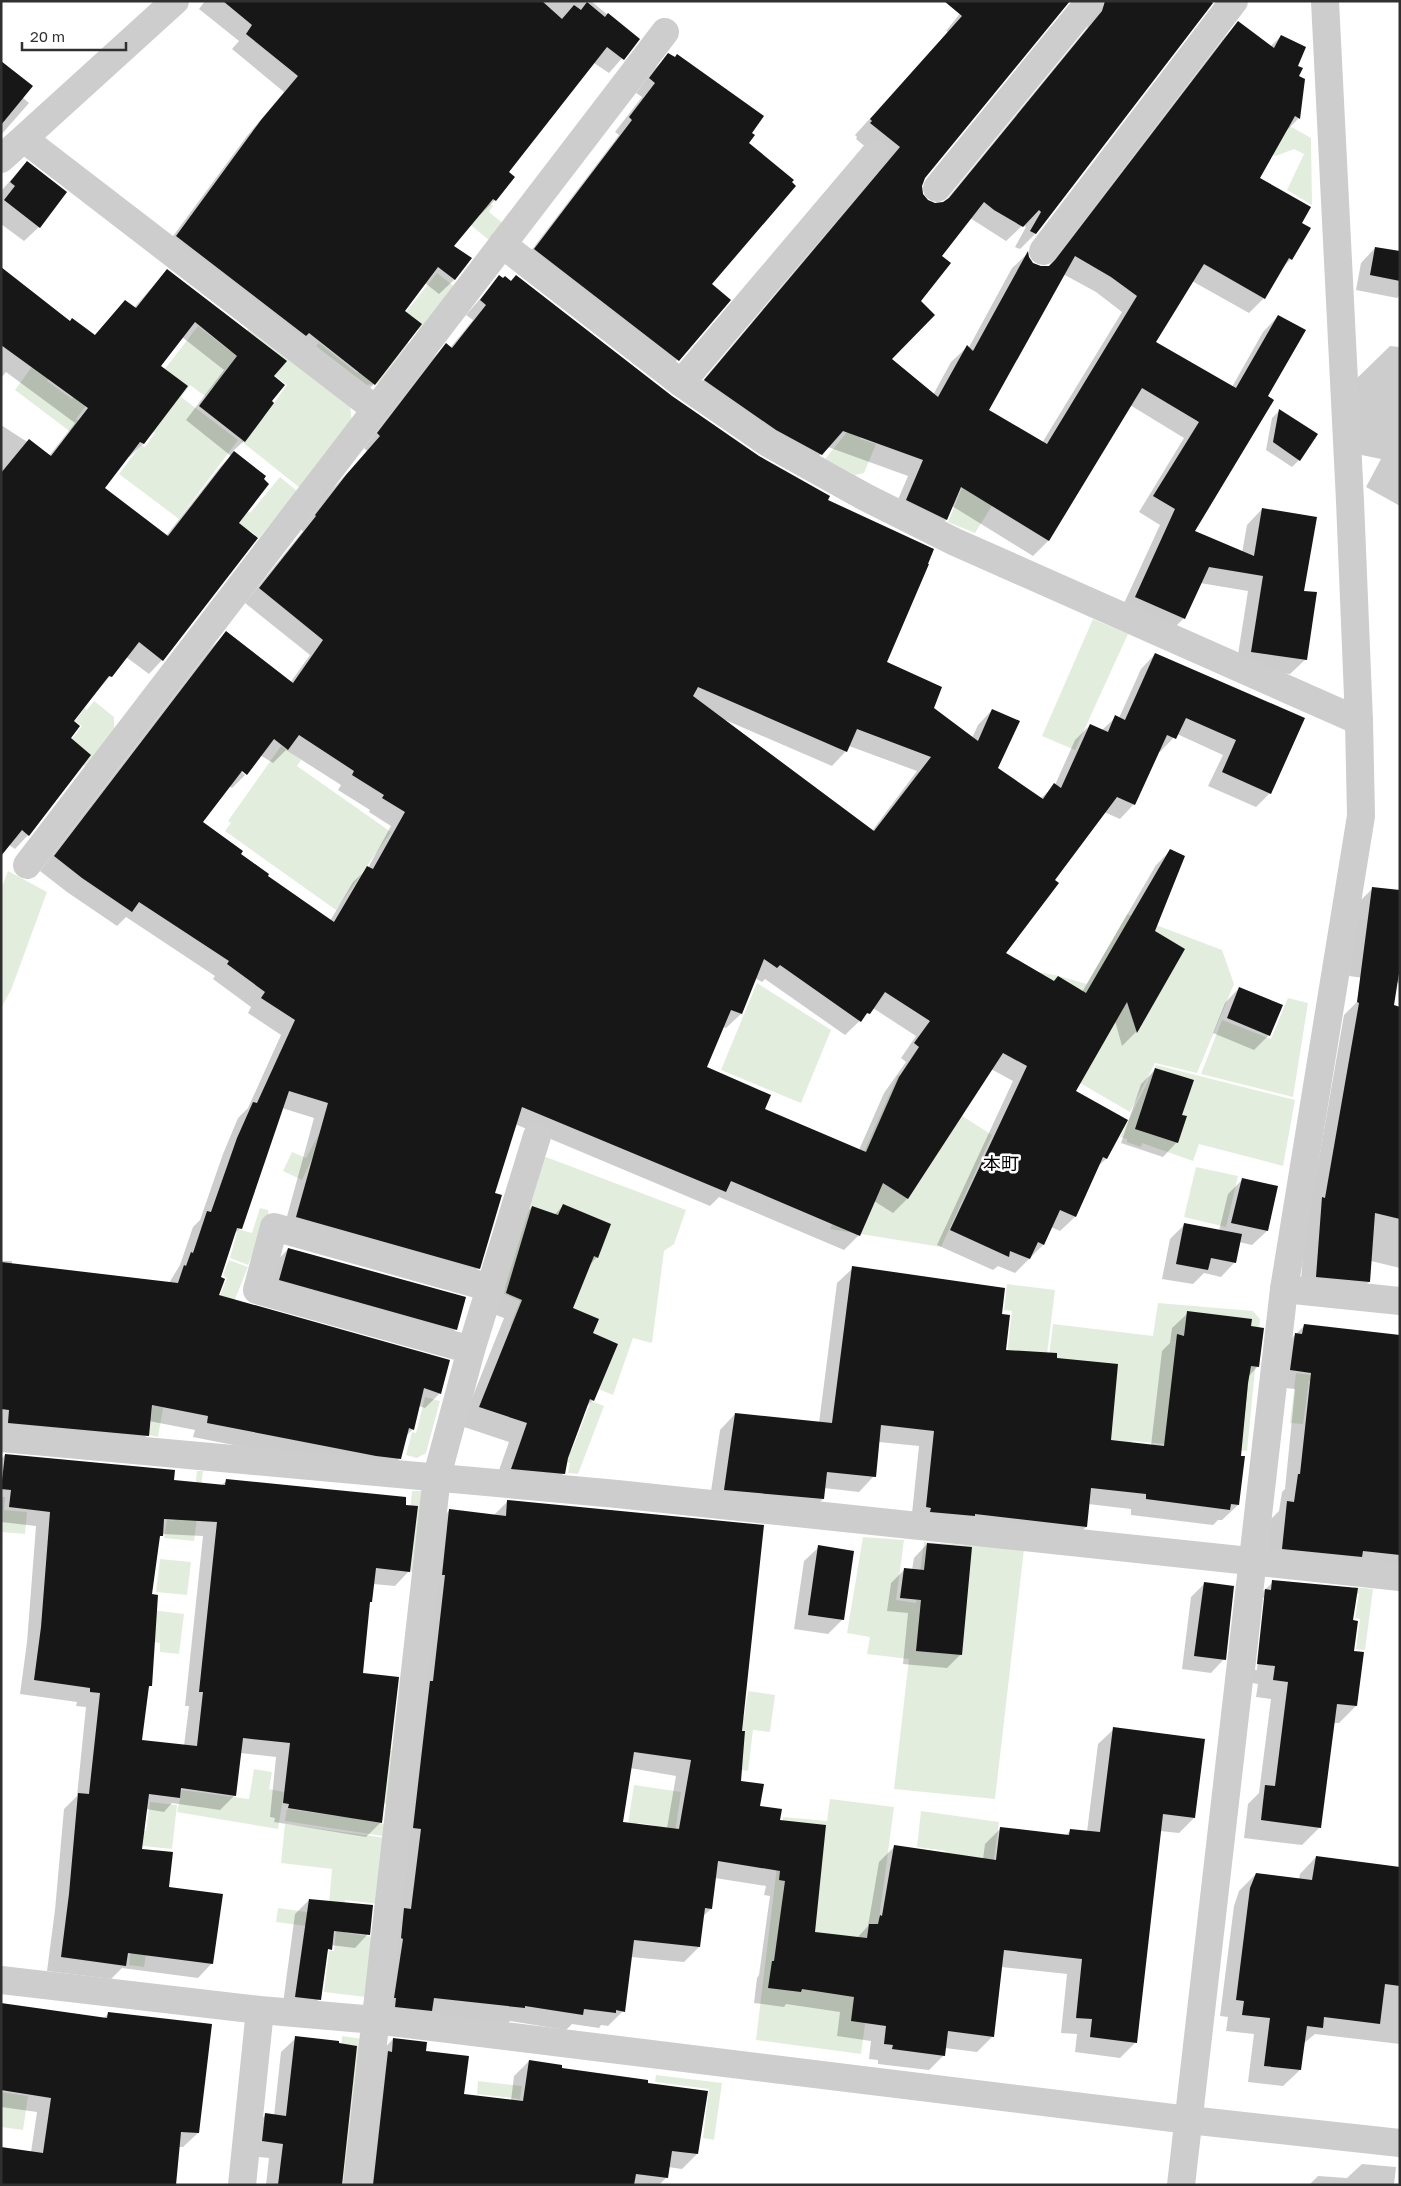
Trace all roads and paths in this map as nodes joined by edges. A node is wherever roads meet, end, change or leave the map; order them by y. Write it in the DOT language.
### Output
graph roads {
  1 [pos="175,1"];
  2 [pos="1090,1"];
  3 [pos="1234,1"];
  4 [pos="1325,1"];
  5 [pos="665,32"];
  6 [pos="24,139"];
  7 [pos="875,154"];
  8 [pos="1,159"];
  9 [pos="937,188"];
  10 [pos="502,244"];
  11 [pos="1043,251"];
  12 [pos="681,383"];
  13 [pos="375,409"];
  14 [pos="1359,721"];
  15 [pos="27,865"];
  16 [pos="537,1136"];
  17 [pos="491,1288"];
  18 [pos="1284,1289"];
  19 [pos="1400,1300"];
  20 [pos="471,1350"];
  21 [pos="1,1438"];
  22 [pos="437,1476"];
  23 [pos="1252,1562"];
  24 [pos="1400,1576"];
  25 [pos="1,1980"];
  26 [pos="260,2010"];
  27 [pos="375,2020"];
  28 [pos="1188,2120"];
  29 [pos="1400,2143"];
  30 [pos="242,2185"];
  31 [pos="357,2185"];
  32 [pos="1181,2185"];
  1 -- 6 [label="street"];
  2 -- 9 [label="street"];
  3 -- 11 [label="street"];
  4 -- 14 [label="street"];
  5 -- 10 [label="street"];
  6 -- 8 [label="street"];
  6 -- 13 [label="street"];
  7 -- 12 [label="street"];
  10 -- 12 [label="street"];
  10 -- 13 [label="street"];
  12 -- 14 [label="street"];
  13 -- 15 [label="street"];
  14 -- 18 [label="street"];
  16 -- 17 [label="street"];
  17 -- 20 [label="street"];
  17 -- 20 [label="street"];
  18 -- 19 [label="street"];
  18 -- 23 [label="street"];
  20 -- 22 [label="street"];
  21 -- 22 [label="street"];
  22 -- 23 [label="street"];
  22 -- 27 [label="street"];
  23 -- 24 [label="street"];
  23 -- 28 [label="street"];
  25 -- 26 [label="street"];
  26 -- 27 [label="street"];
  26 -- 30 [label="street"];
  27 -- 28 [label="street"];
  27 -- 31 [label="street"];
  28 -- 29 [label="street"];
  28 -- 32 [label="street"];
}
